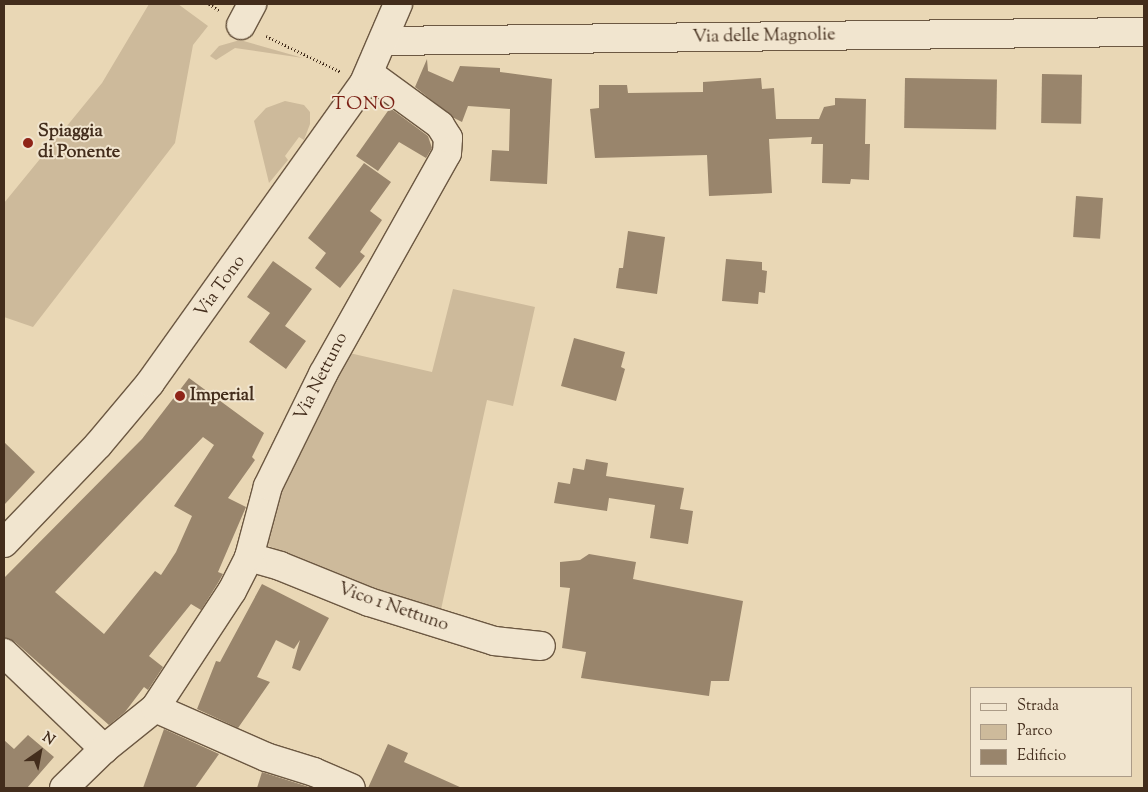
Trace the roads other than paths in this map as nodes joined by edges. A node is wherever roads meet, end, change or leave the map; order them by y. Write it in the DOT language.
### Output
graph roads {
  1 [pos="398,4"];
  2 [pos="1144,32"];
  3 [pos="383,41"];
  4 [pos="367,78"];
  5 [pos="4,543"];
  6 [pos="248,557"];
  7 [pos="541,646"];
  8 [pos="4,653"];
  9 [pos="155,708"];
  10 [pos="104,749"];
  11 [pos="64,788"];
  12 [pos="351,788"];
  1 -- 3 [label="street, Via Tono"];
  2 -- 3 [label="street, Via delle Magnolie"];
  3 -- 4 [label="street, Via Tono"];
  4 -- 5 [label="street, Via Tono"];
  4 -- 6 [label="street, Via Nettuno"];
  6 -- 7 [label="street, Vico 1 Nettuno"];
  6 -- 9 [label="street, Via Nettuno"];
  8 -- 10 [label="street"];
  9 -- 10 [label="street, Via Nettuno"];
  9 -- 12 [label="street"];
  10 -- 11 [label="street, Via Nettuno"];
}
